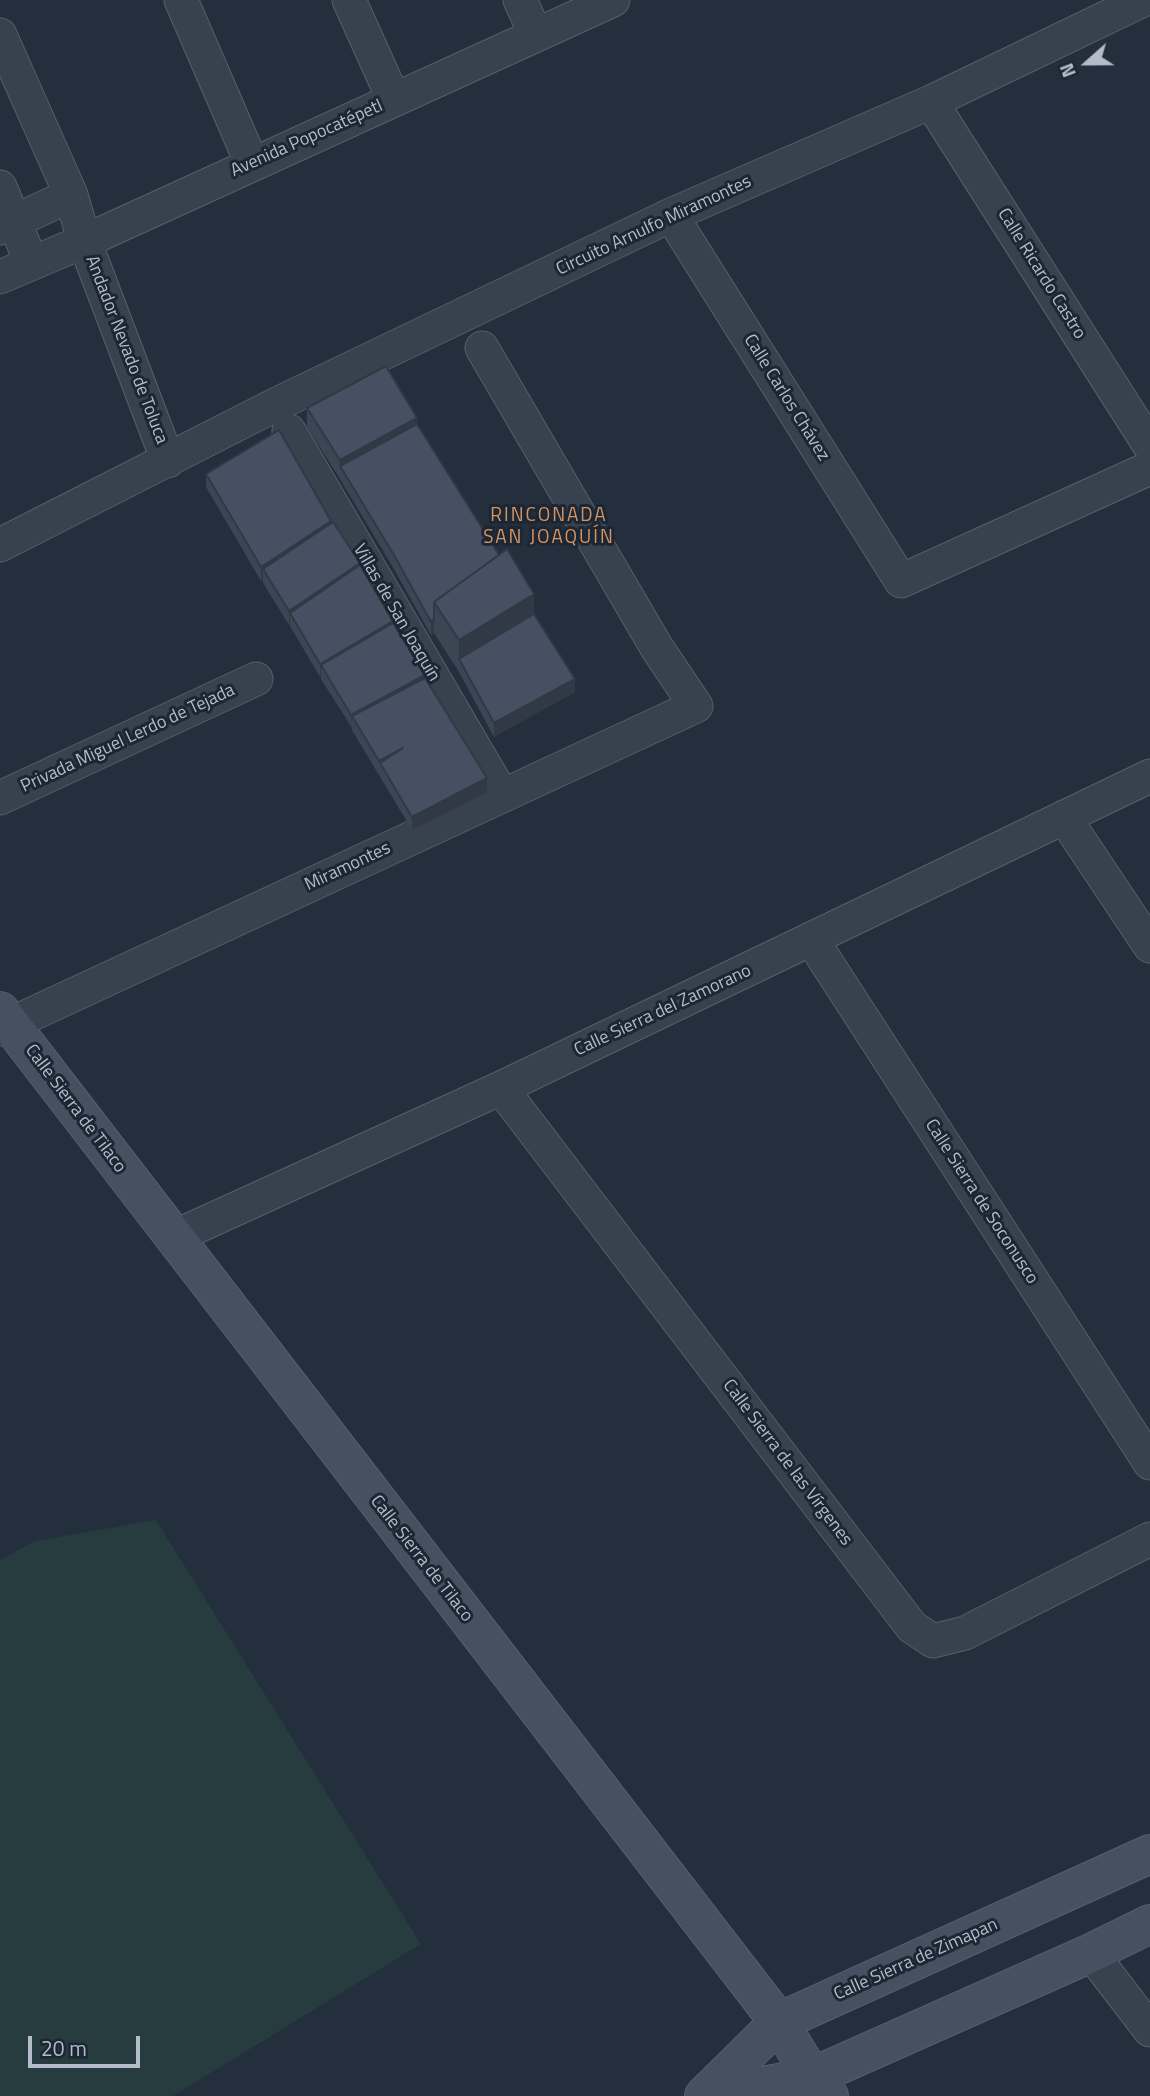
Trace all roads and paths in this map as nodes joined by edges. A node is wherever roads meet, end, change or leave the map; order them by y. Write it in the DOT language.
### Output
graph roads {
  1 [pos="181,0"];
  2 [pos="349,0"];
  3 [pos="520,0"];
  4 [pos="613,0"];
  5 [pos="1143,0"];
  6 [pos="0,35"];
  7 [pos="536,35"];
  8 [pos="394,100"];
  9 [pos="931,102"];
  10 [pos="252,164"];
  11 [pos="0,187"];
  12 [pos="71,195"];
  13 [pos="671,215"];
  14 [pos="7,225"];
  15 [pos="84,240"];
  16 [pos="32,262"];
  17 [pos="0,277"];
  18 [pos="482,348"];
  19 [pos="289,431"];
  20 [pos="1150,446"];
  21 [pos="169,461"];
  22 [pos="1150,468"];
  23 [pos="0,545"];
  24 [pos="256,679"];
  25 [pos="1150,776"];
  26 [pos="502,795"];
  27 [pos="0,798"];
  28 [pos="1064,817"];
  29 [pos="812,940"];
  30 [pos="1150,946"];
  31 [pos="3,1021"];
  32 [pos="502,1088"];
  33 [pos="173,1238"];
  34 [pos="1150,1464"];
  35 [pos="1150,1539"];
  36 [pos="1150,1854"];
  37 [pos="1150,1924"];
  38 [pos="1091,1953"];
  39 [pos="779,2022"];
  40 [pos="1150,2031"];
  41 [pos="821,2086"];
  42 [pos="706,2096"];
  1 -- 10 [label="street"];
  2 -- 8 [label="street"];
  3 -- 7 [label="street"];
  4 -- 7 [label="street, Avenida Popocatépetl"];
  5 -- 9 [label="street, Circuito Arnulfo Miramontes"];
  6 -- 12 [label="street, Andador Nevado de Toluca"];
  7 -- 8 [label="street, Avenida Popocatépetl"];
  8 -- 10 [label="street, Avenida Popocatépetl"];
  9 -- 13 [label="street, Circuito Arnulfo Miramontes"];
  9 -- 20 [label="street, Calle Ricardo Castro"];
  10 -- 15 [label="street, Avenida Popocatépetl"];
  11 -- 14 [label="street"];
  12 -- 14 [label="street"];
  12 -- 15 [label="street, Andador Nevado de Toluca"];
  13 -- 21 [label="street, Circuito Arnulfo Miramontes"];
  13 -- 22 [label="street, Calle Carlos Chávez"];
  14 -- 16 [label="street"];
  15 -- 16 [label="street, Avenida Popocatépetl"];
  15 -- 21 [label="street, Andador Nevado de Toluca"];
  16 -- 17 [label="street, Avenida Popocatépetl"];
  18 -- 26 [label="street, Miramontes"];
  19 -- 26 [label="street, Villas de San Joaquín"];
  21 -- 23 [label="street, Circuito Arnulfo Miramontes"];
  24 -- 27 [label="street, Privada Miguel Lerdo de Tejada"];
  25 -- 28 [label="street, Calle Sierra del Zamorano"];
  26 -- 31 [label="street, Miramontes"];
  28 -- 29 [label="street, Calle Sierra del Zamorano"];
  28 -- 30 [label="street"];
  29 -- 32 [label="street, Calle Sierra del Zamorano"];
  29 -- 34 [label="street, Calle Sierra de Soconusco"];
  31 -- 33 [label="street, Calle Sierra de Tilaco"];
  32 -- 33 [label="street, Calle Sierra del Zamorano"];
  32 -- 35 [label="street, Calle Sierra de las Vírgenes"];
  33 -- 39 [label="street, Calle Sierra de Tilaco"];
  36 -- 39 [label="street, Calle Sierra de Zimapan"];
  37 -- 38 [label="street, Calle Sierra de Zimapan"];
  38 -- 40 [label="street"];
  38 -- 41 [label="street, Calle Sierra de Zimapan"];
  39 -- 41 [label="street, Calle Sierra de Tilaco"];
  39 -- 42 [label="street, Calle Sierra de Zimapan"];
  41 -- 42 [label="street, Calle Sierra de Zimapan"];
}
